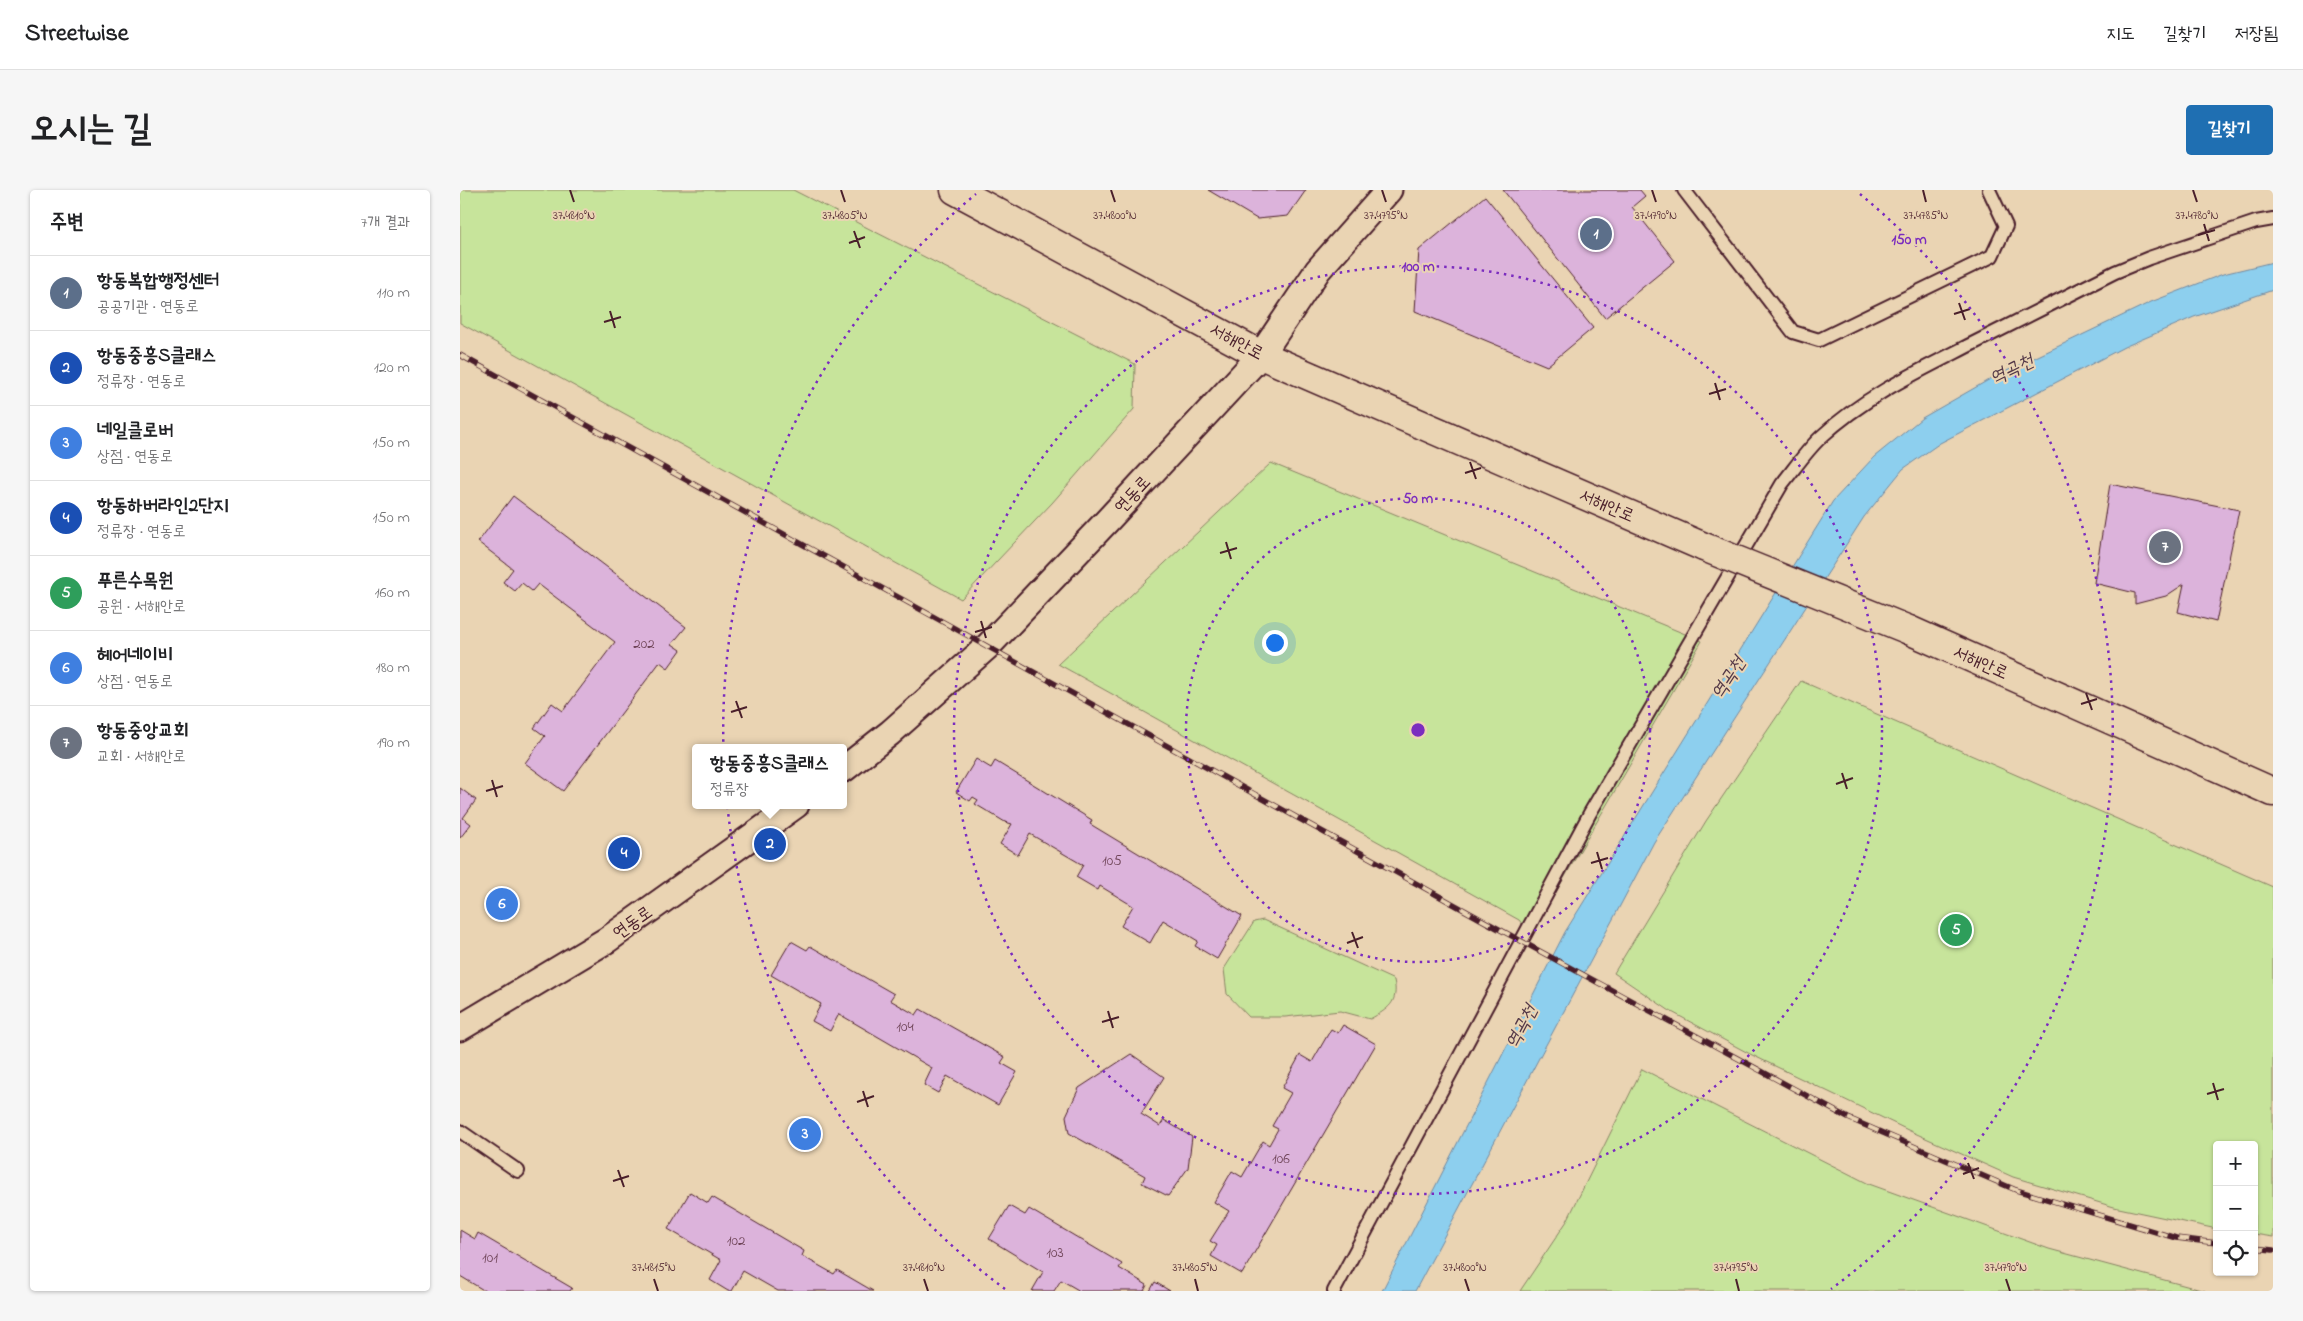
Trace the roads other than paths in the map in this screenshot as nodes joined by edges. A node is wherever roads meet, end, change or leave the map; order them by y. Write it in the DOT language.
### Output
graph roads {
  1 [pos="955,190"];
  2 [pos="1389,190"];
  3 [pos="1989,190"];
  4 [pos="1688,192"];
  5 [pos="2273,219"];
  6 [pos="1261,355"];
  7 [pos="847,767"];
  8 [pos="2273,792"];
  9 [pos="790,809"];
  10 [pos="460,1028"];
  11 [pos="460,1131"];
  12 [pos="518,1171"];
  13 [pos="1334,1291"];
  1 -- 6 [label="main road, 서해안로"];
  2 -- 6 [label="street, 연동로"];
  3 -- 4 [label="lane"];
  5 -- 13 [label="lane"];
  6 -- 7 [label="street, 연동로"];
  6 -- 8 [label="main road, 서해안로, bridge"];
  9 -- 10 [label="street, 연동로"];
  11 -- 12 [label="lane"];
}
